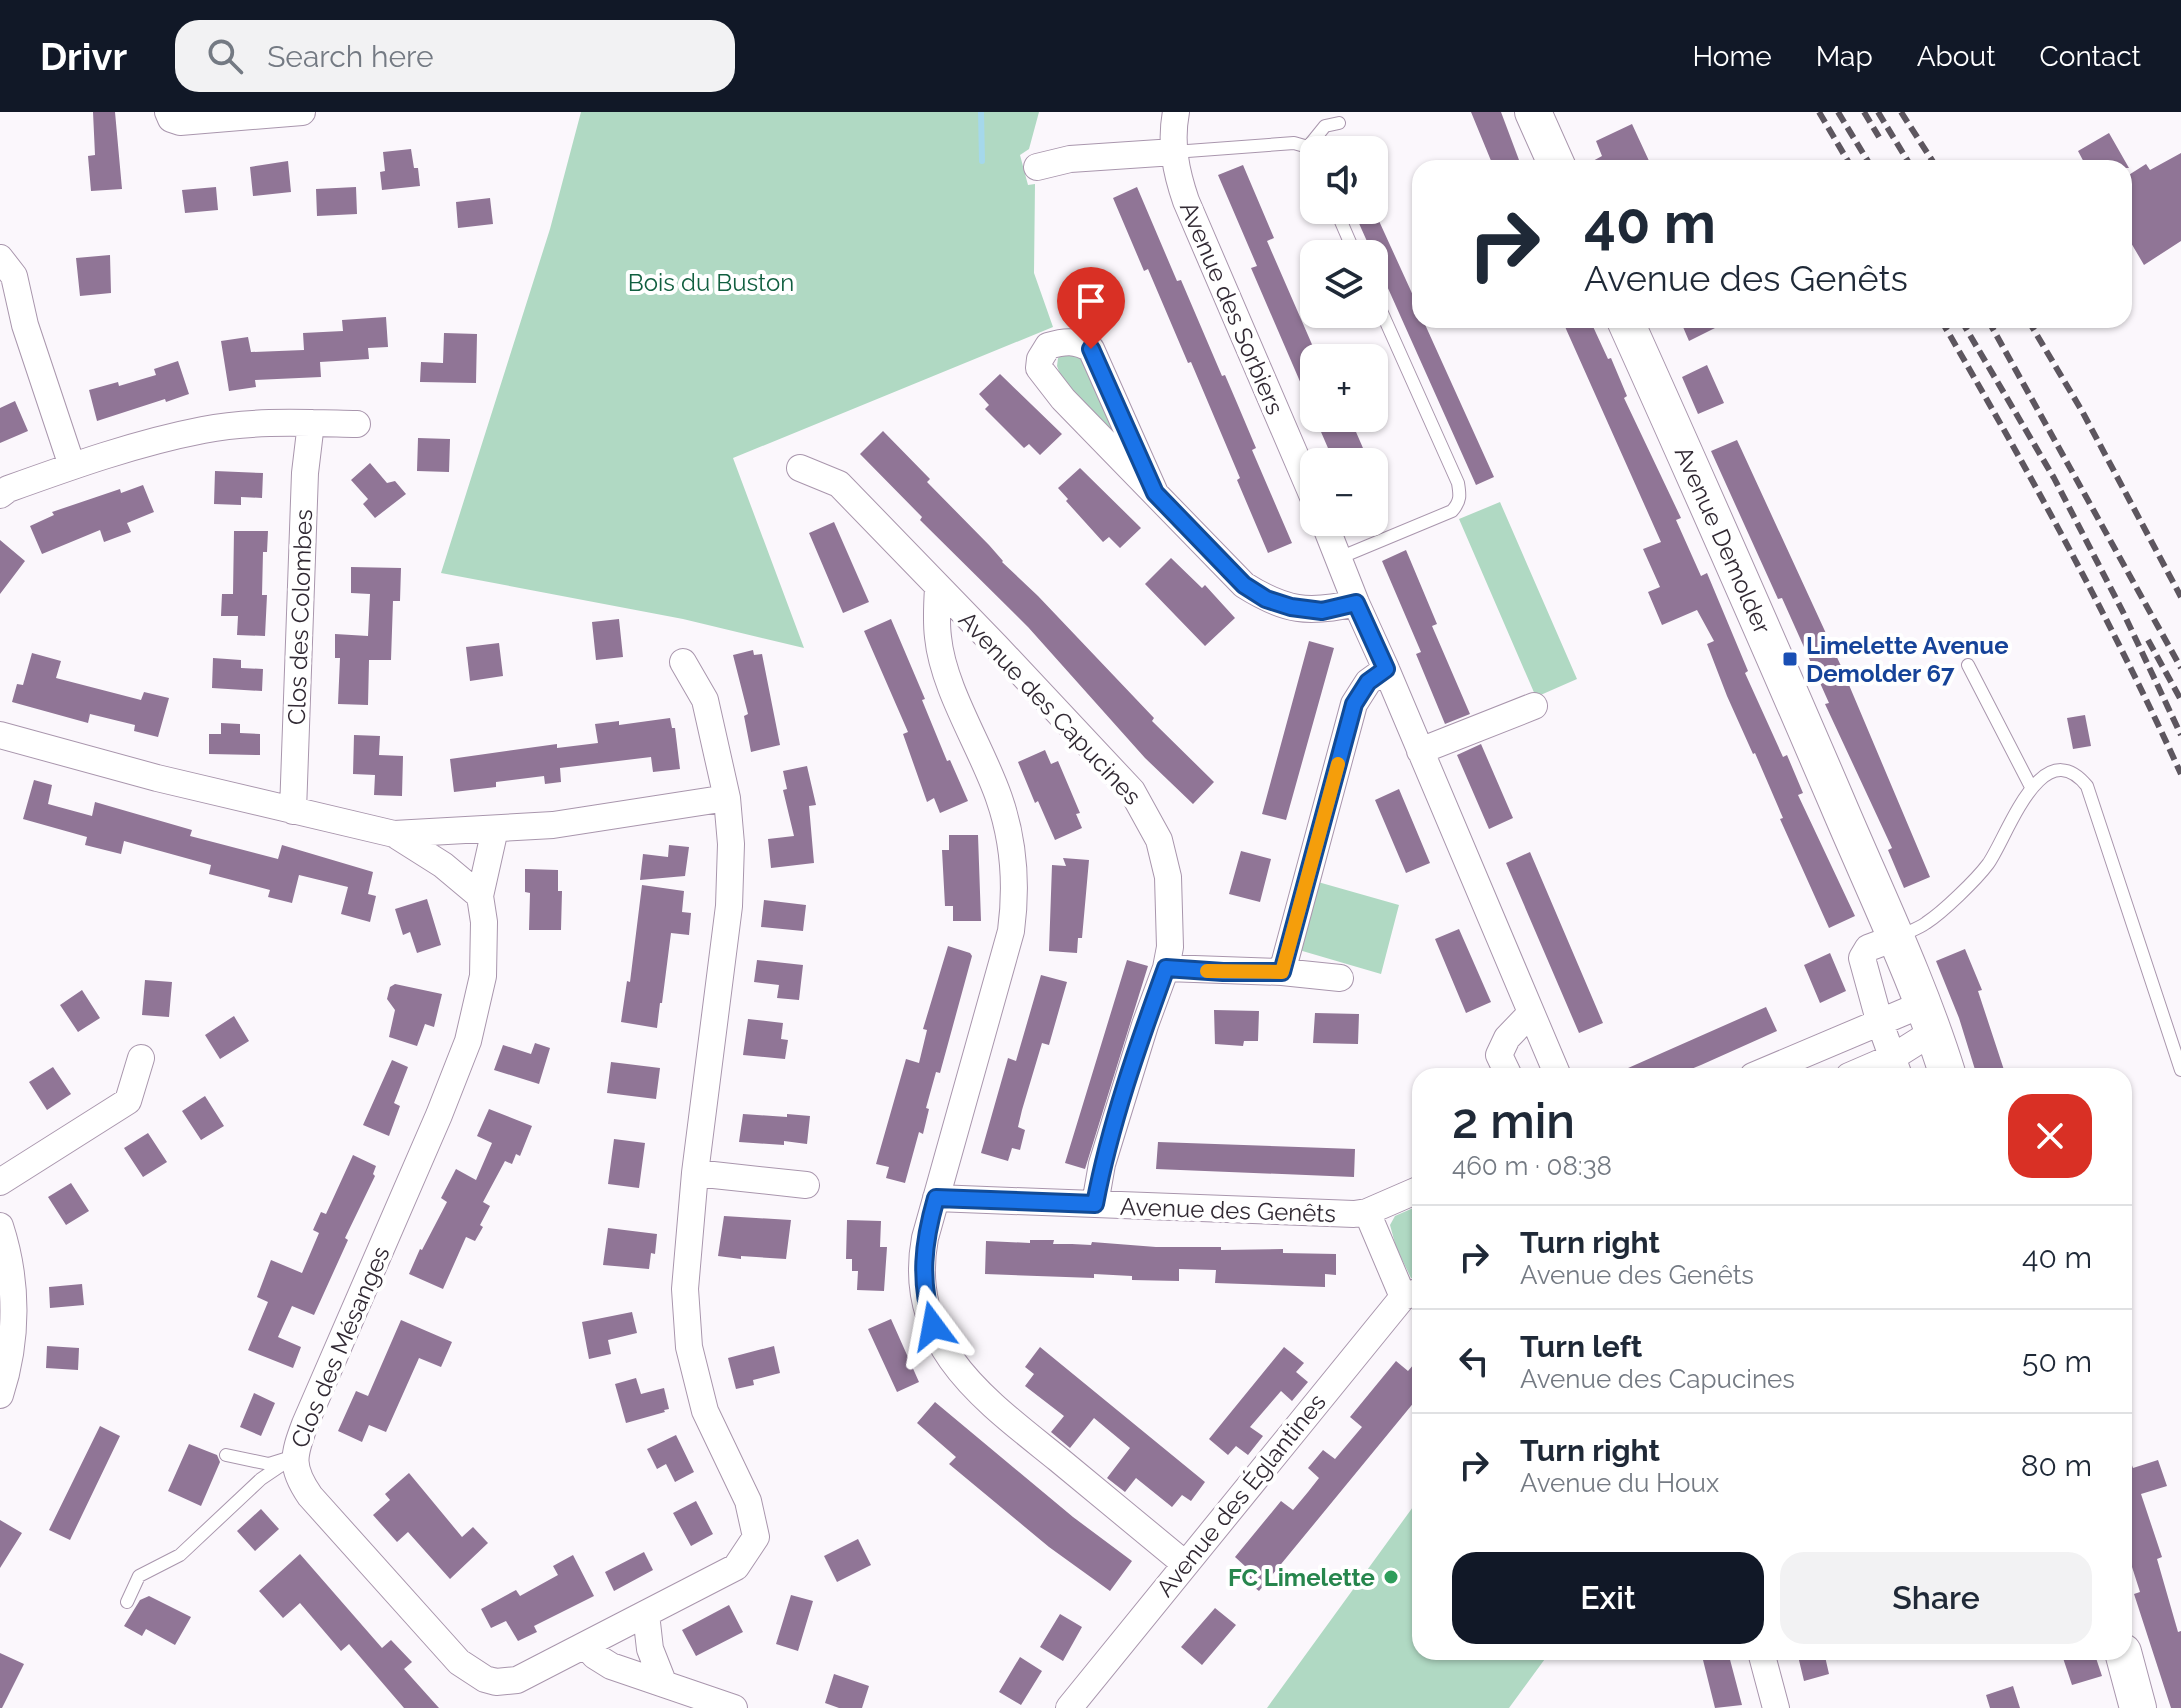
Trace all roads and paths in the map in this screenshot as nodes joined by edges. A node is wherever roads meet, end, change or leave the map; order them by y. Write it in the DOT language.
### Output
graph roads {
  1 [pos="168,112"];
  2 [pos="302,112"];
  3 [pos="1176,112"];
  4 [pos="1533,112"];
  5 [pos="1339,123"];
  6 [pos="1317,136"];
  7 [pos="1300,145"];
  8 [pos="1174,152"];
  9 [pos="1554,160"];
  10 [pos="1037,167"];
  11 [pos="0,258"];
  12 [pos="1388,326"];
  13 [pos="1629,328"];
  14 [pos="311,423"];
  15 [pos="357,424"];
  16 [pos="72,466"];
  17 [pos="1300,466"];
  18 [pos="800,468"];
  19 [pos="1155,493"];
  20 [pos="0,495"];
  21 [pos="1330,536"];
  22 [pos="1339,558"];
  23 [pos="938,588"];
  24 [pos="1356,603"];
  25 [pos="683,662"];
  26 [pos="1968,665"];
  27 [pos="1386,669"];
  28 [pos="1534,706"];
  29 [pos="0,735"];
  30 [pos="1420,751"];
  31 [pos="2031,787"];
  32 [pos="727,798"];
  33 [pos="293,811"];
  34 [pos="495,829"];
  35 [pos="394,834"];
  36 [pos="480,896"];
  37 [pos="1895,938"];
  38 [pos="1166,968"];
  39 [pos="1282,972"];
  40 [pos="1340,978"];
  41 [pos="1531,1013"];
  42 [pos="1879,1020"];
  43 [pos="1929,1020"];
  44 [pos="141,1058"];
  45 [pos="1896,1067"];
  46 [pos="1505,1068"];
  47 [pos="1555,1068"];
  48 [pos="1771,1068"];
  49 [pos="1945,1068"];
  50 [pos="2181,1070"];
  51 [pos="695,1173"];
  52 [pos="0,1182"];
  53 [pos="806,1185"];
  54 [pos="1412,1192"];
  55 [pos="936,1198"];
  56 [pos="1095,1204"];
  57 [pos="1367,1212"];
  58 [pos="0,1226"];
  59 [pos="1412,1294"];
  60 [pos="5,1357"];
  61 [pos="0,1395"];
  62 [pos="226,1455"];
  63 [pos="295,1456"];
  64 [pos="1185,1564"];
  65 [pos="127,1602"];
  66 [pos="646,1614"];
  67 [pos="586,1646"];
  68 [pos="1763,1660"];
  69 [pos="2125,1660"];
  70 [pos="663,1682"];
  71 [pos="734,1708"];
  72 [pos="1069,1708"];
  73 [pos="1776,1708"];
  74 [pos="2138,1708"];
  1 -- 2 [label="street"];
  3 -- 8 [label="street, Avenue des Sorbiers"];
  4 -- 9 [label="street"];
  5 -- 6 [label="lane"];
  7 -- 8 [label="lane"];
  8 -- 10 [label="street"];
  8 -- 17 [label="street, Avenue des Sorbiers"];
  11 -- 16 [label="street"];
  12 -- 22 [label="lane"];
  13 -- 37 [label="street, Avenue Demolder"];
  14 -- 15 [label="street"];
  14 -- 16 [label="street"];
  14 -- 33 [label="street, Clos des Colombes"];
  16 -- 20 [label="street"];
  18 -- 23 [label="street, Avenue des Capucines"];
  19 -- 19 [label="street"];
  19 -- 24 [label="street"];
  21 -- 22 [label="street"];
  22 -- 24 [label="street"];
  23 -- 38 [label="street, Avenue des Capucines"];
  23 -- 55 [label="street, Avenue des Capucines"];
  24 -- 27 [label="street"];
  25 -- 32 [label="street, Clos des Mésanges"];
  26 -- 31 [label="lane"];
  27 -- 30 [label="street"];
  27 -- 39 [label="street"];
  28 -- 30 [label="street"];
  29 -- 33 [label="street"];
  30 -- 41 [label="street"];
  31 -- 37 [label="lane"];
  31 -- 50 [label="lane"];
  32 -- 34 [label="street"];
  32 -- 51 [label="street, Clos des Mésanges"];
  33 -- 35 [label="street"];
  34 -- 35 [label="street"];
  34 -- 36 [label="street, Clos des Mésanges"];
  35 -- 36 [label="street"];
  36 -- 63 [label="street, Clos des Mésanges"];
  37 -- 42 [label="street"];
  37 -- 43 [label="street, Avenue Demolder"];
  38 -- 39 [label="street"];
  38 -- 56 [label="street, Avenue des Capucines"];
  39 -- 40 [label="street"];
  41 -- 46 [label="street"];
  41 -- 47 [label="street"];
  42 -- 43 [label="street"];
  42 -- 45 [label="street"];
  42 -- 48 [label="street"];
  43 -- 45 [label="street"];
  43 -- 49 [label="street, Avenue Demolder"];
  44 -- 52 [label="street"];
  51 -- 53 [label="street"];
  51 -- 66 [label="street, Clos des Mésanges"];
  54 -- 57 [label="street, Avenue des Genêts"];
  55 -- 56 [label="street, Avenue des Genêts"];
  55 -- 64 [label="street, Avenue des Capucines"];
  56 -- 57 [label="street, Avenue des Genêts"];
  57 -- 59 [label="street"];
  58 -- 60 [label="street"];
  59 -- 64 [label="street, Avenue des Églantines"];
  60 -- 61 [label="street"];
  62 -- 63 [label="lane"];
  63 -- 65 [label="lane"];
  63 -- 67 [label="street, Clos des Mésanges"];
  64 -- 72 [label="street, Avenue des Églantines"];
  66 -- 67 [label="street, Clos des Mésanges"];
  66 -- 70 [label="street"];
  67 -- 70 [label="street"];
  68 -- 73 [label="street"];
  69 -- 74 [label="street"];
  70 -- 71 [label="street"];
}
